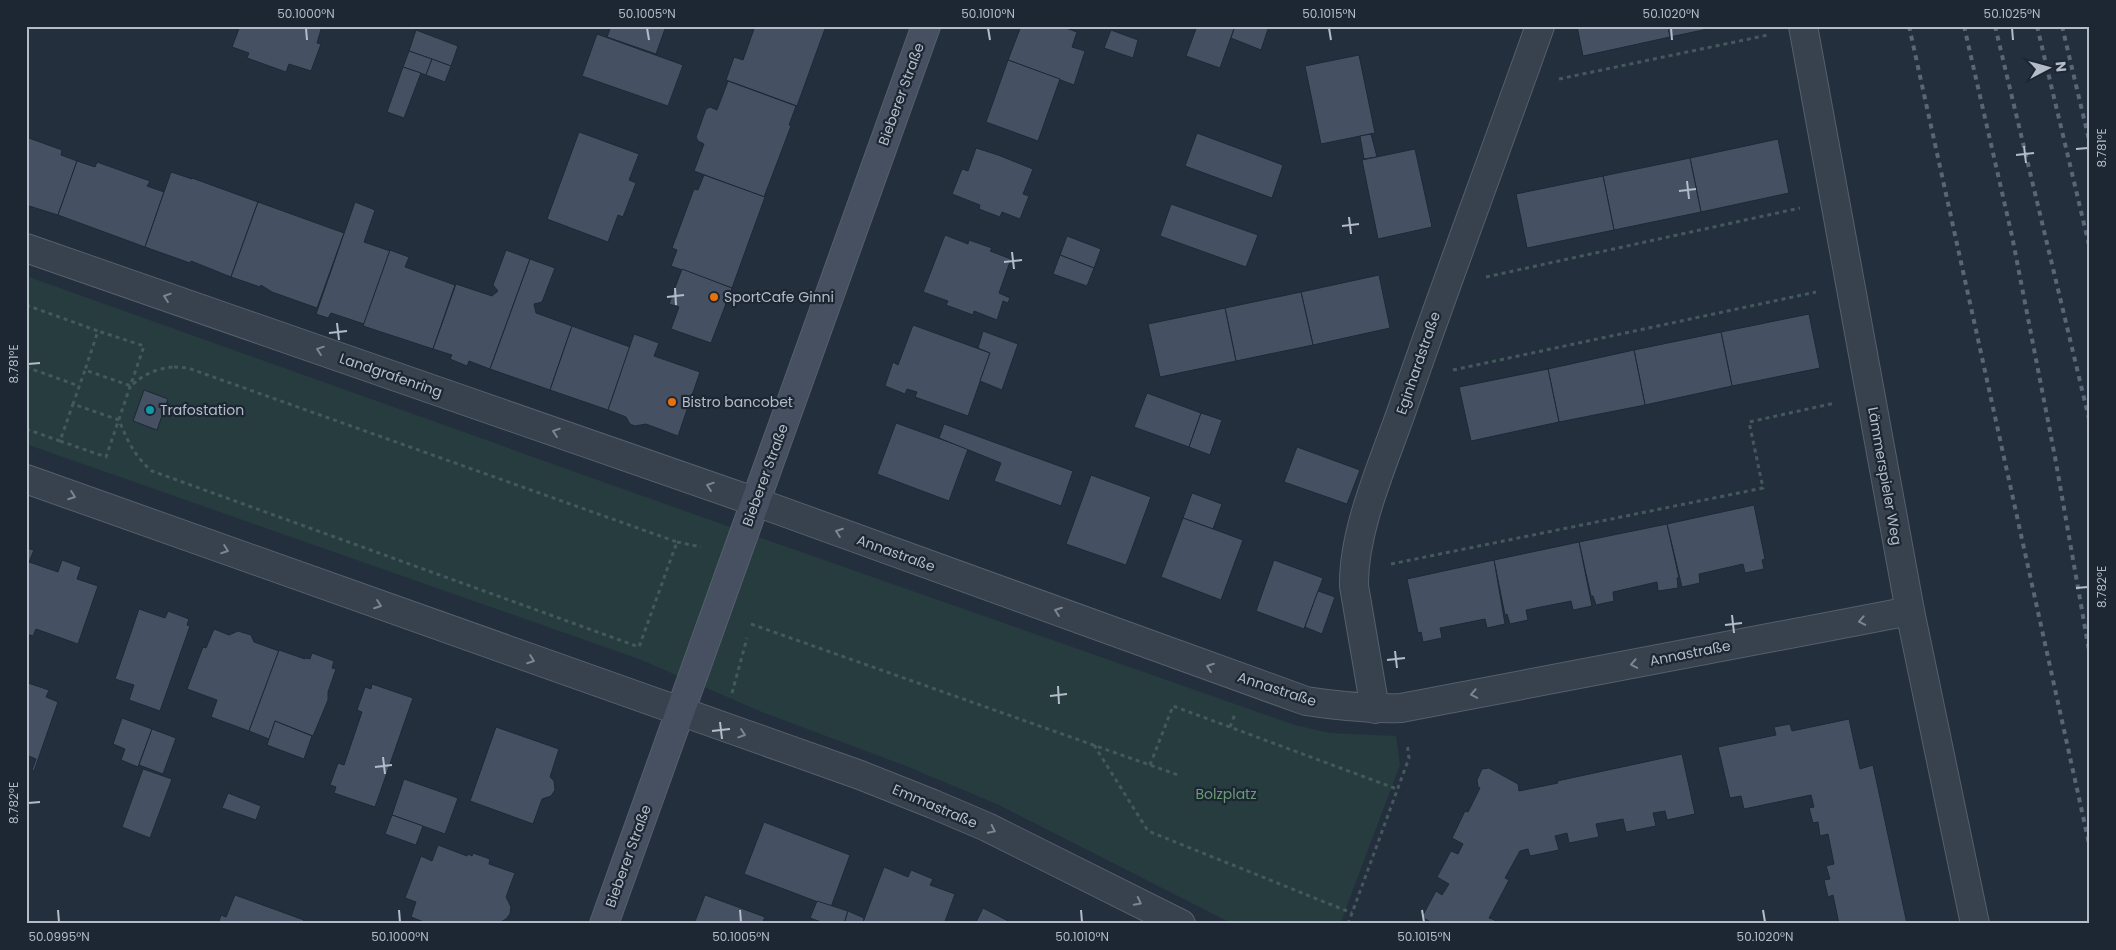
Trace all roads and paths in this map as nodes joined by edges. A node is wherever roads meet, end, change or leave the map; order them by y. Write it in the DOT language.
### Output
graph roads {
  1 [pos="926,26"];
  2 [pos="1540,26"];
  3 [pos="1803,27"];
  4 [pos="1518,88"];
  5 [pos="1835,200"];
  6 [pos="26,248"];
  7 [pos="1850,285"];
  8 [pos="1445,286"];
  9 [pos="26,305"];
  10 [pos="98,331"];
  11 [pos="26,367"];
  12 [pos="85,370"];
  13 [pos="1413,378"];
  14 [pos="79,386"];
  15 [pos="131,386"];
  16 [pos="1870,395"];
  17 [pos="73,404"];
  18 [pos="119,420"];
  19 [pos="26,429"];
  20 [pos="60,441"];
  21 [pos="26,479"];
  22 [pos="756,502"];
  23 [pos="1354,571"];
  24 [pos="1910,612"];
  25 [pos="1388,708"];
  26 [pos="680,713"];
  27 [pos="722,727"];
  28 [pos="1094,745"];
  29 [pos="1150,765"];
  30 [pos="1181,776"];
  31 [pos="1397,789"];
  32 [pos="1352,913"];
  33 [pos="604,924"];
  34 [pos="1181,924"];
  35 [pos="1348,924"];
  36 [pos="1975,924"];
  1 -- 22 [label="street, Bieberer Straße"];
  2 -- 4 [label="street, Eginhardstraße"];
  3 -- 4 [label="path"];
  3 -- 5 [label="street, Lämmerspieler Weg"];
  4 -- 8 [label="street, Eginhardstraße"];
  5 -- 7 [label="street, Lämmerspieler Weg"];
  5 -- 8 [label="path"];
  22 -- 6 [label="street, Landgrafenring, one-way"];
  7 -- 13 [label="path"];
  7 -- 16 [label="street, Lämmerspieler Weg"];
  8 -- 13 [label="street, Eginhardstraße"];
  9 -- 10 [label="path"];
  10 -- 12 [label="path"];
  10 -- 15 [label="path"];
  11 -- 14 [label="path"];
  12 -- 14 [label="path"];
  12 -- 15 [label="path"];
  13 -- 23 [label="street, Eginhardstraße"];
  14 -- 17 [label="path"];
  15 -- 18 [label="path"];
  15 -- 18 [label="path"];
  16 -- 23 [label="path"];
  16 -- 24 [label="street, Lämmerspieler Weg"];
  17 -- 18 [label="path"];
  17 -- 20 [label="path"];
  18 -- 20 [label="path"];
  19 -- 20 [label="path"];
  21 -- 26 [label="street, one-way"];
  25 -- 22 [label="street, Annastraße, one-way"];
  22 -- 26 [label="street, Bieberer Straße"];
  23 -- 25 [label="street, Eginhardstraße"];
  24 -- 25 [label="street, Annastraße, one-way"];
  24 -- 36 [label="street, Lämmerspieler Weg"];
  25 -- 31 [label="path"];
  26 -- 27 [label="street, Emmastraße"];
  26 -- 33 [label="street, Bieberer Straße"];
  27 -- 28 [label="path"];
  27 -- 34 [label="street, Emmastraße, one-way"];
  28 -- 29 [label="path"];
  28 -- 32 [label="path"];
  29 -- 30 [label="path"];
  29 -- 31 [label="path"];
  31 -- 32 [label="path"];
  32 -- 35 [label="path"];
}
